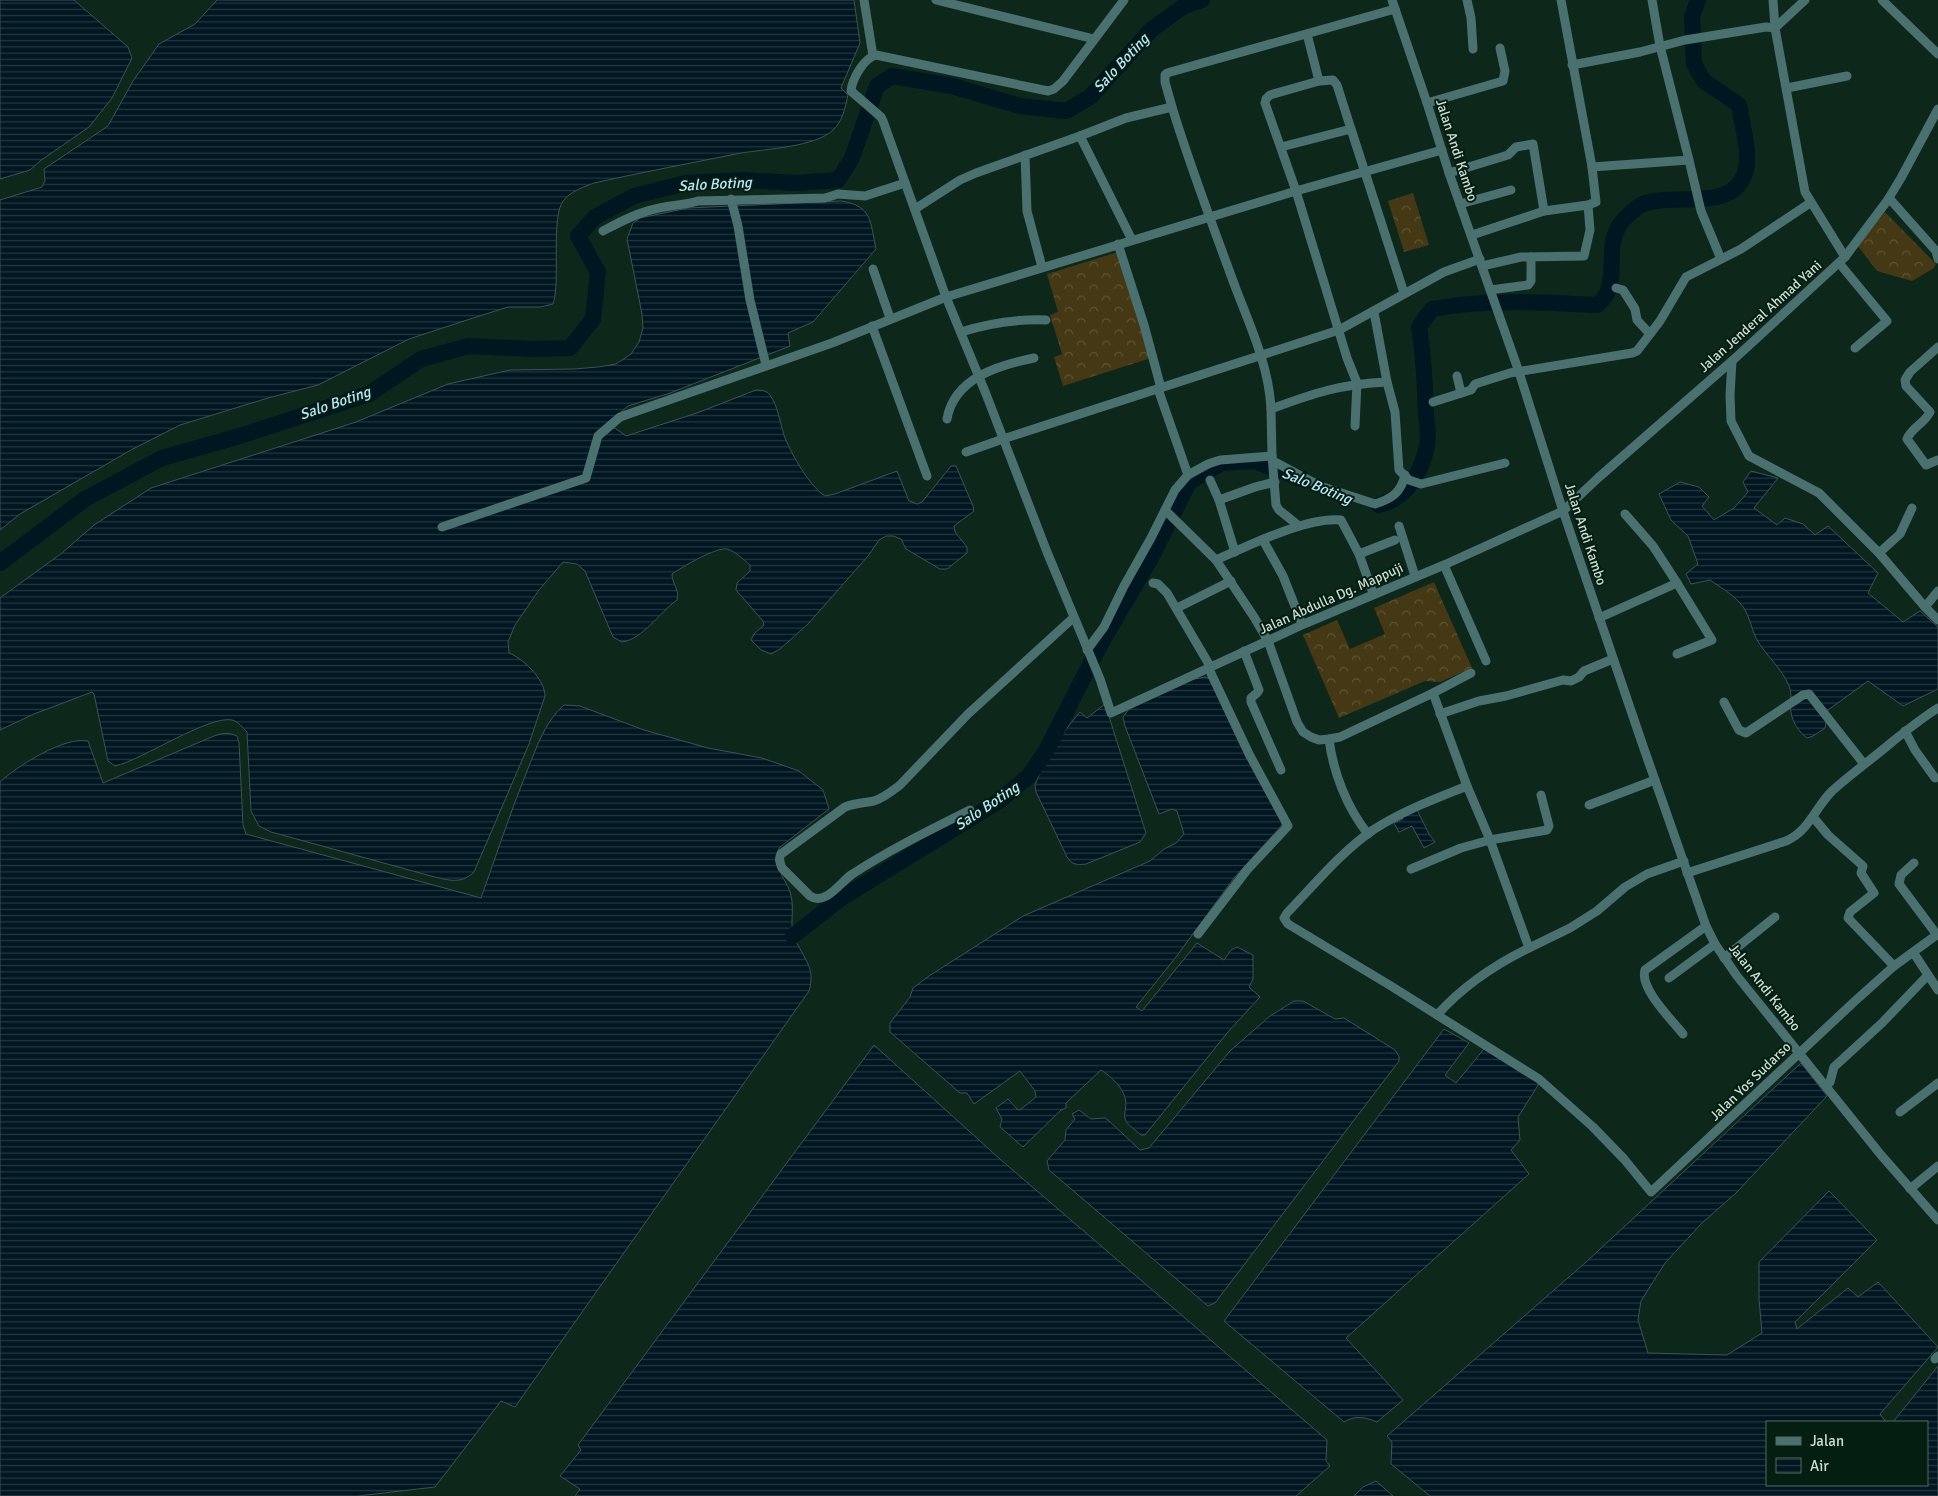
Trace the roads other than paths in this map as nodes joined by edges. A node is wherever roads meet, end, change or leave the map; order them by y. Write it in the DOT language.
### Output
graph roads {
  1 [pos="864,0"];
  2 [pos="936,0"];
  3 [pos="1124,0"];
  4 [pos="1467,0"];
  5 [pos="1561,0"];
  6 [pos="1652,0"];
  7 [pos="1773,0"];
  8 [pos="1805,0"];
  9 [pos="1882,0"];
  10 [pos="975,4"];
  11 [pos="1393,4"];
  12 [pos="1776,28"];
  13 [pos="1306,34"];
  14 [pos="1094,39"];
  15 [pos="1660,46"];
  16 [pos="1500,48"];
  17 [pos="1472,49"];
  18 [pos="1938,54"];
  19 [pos="873,56"];
  20 [pos="1572,65"];
  21 [pos="1846,76"];
  22 [pos="1319,81"];
  23 [pos="1787,88"];
  24 [pos="1427,102"];
  25 [pos="1172,107"];
  26 [pos="1938,109"];
  27 [pos="1351,129"];
  28 [pos="1080,136"];
  29 [pos="1281,147"];
  30 [pos="1442,150"];
  31 [pos="1025,155"];
  32 [pos="1689,160"];
  33 [pos="1592,166"];
  34 [pos="1364,171"];
  35 [pos="1449,173"];
  36 [pos="905,183"];
  37 [pos="1511,190"];
  38 [pos="1296,191"];
  39 [pos="1889,198"];
  40 [pos="731,199"];
  41 [pos="1810,203"];
  42 [pos="1460,204"];
  43 [pos="1588,205"];
  44 [pos="915,209"];
  45 [pos="1544,211"];
  46 [pos="1210,217"];
  47 [pos="603,231"];
  48 [pos="1472,235"];
  49 [pos="1132,240"];
  50 [pos="1118,244"];
  51 [pos="1938,254"];
  52 [pos="1531,257"];
  53 [pos="1721,259"];
  54 [pos="1842,260"];
  55 [pos="1481,263"];
  56 [pos="1042,267"];
  57 [pos="873,269"];
  58 [pos="1616,288"];
  59 [pos="1490,290"];
  60 [pos="1404,293"];
  61 [pos="946,296"];
  62 [pos="1374,312"];
  63 [pos="890,318"];
  64 [pos="1046,320"];
  65 [pos="872,326"];
  66 [pos="1339,330"];
  67 [pos="961,332"];
  68 [pos="1650,334"];
  69 [pos="1938,347"];
  70 [pos="1855,348"];
  71 [pos="1261,355"];
  72 [pos="1034,358"];
  73 [pos="1732,362"];
  74 [pos="766,365"];
  75 [pos="1519,372"];
  76 [pos="979,375"];
  77 [pos="1457,376"];
  78 [pos="1387,382"];
  79 [pos="1357,383"];
  80 [pos="1160,389"];
  81 [pos="1461,393"];
  82 [pos="1433,402"];
  83 [pos="1271,409"];
  84 [pos="947,419"];
  85 [pos="1355,426"];
  86 [pos="1002,439"];
  87 [pos="966,452"];
  88 [pos="1273,460"];
  89 [pos="1938,460"];
  90 [pos="1505,463"];
  91 [pos="1188,475"];
  92 [pos="927,476"];
  93 [pos="1407,478"];
  94 [pos="1210,480"];
  95 [pos="1275,480"];
  96 [pos="1219,500"];
  97 [pos="1912,508"];
  98 [pos="1166,511"];
  99 [pos="1563,511"];
  100 [pos="1625,514"];
  101 [pos="1299,526"];
  102 [pos="1399,526"];
  103 [pos="442,528"];
  104 [pos="1263,540"];
  105 [pos="1395,540"];
  106 [pos="1235,552"];
  107 [pos="1879,553"];
  108 [pos="1359,554"];
  109 [pos="1216,560"];
  110 [pos="1444,564"];
  111 [pos="1415,576"];
  112 [pos="1231,581"];
  113 [pos="1153,583"];
  114 [pos="1677,583"];
  115 [pos="1938,591"];
  116 [pos="1374,593"];
  117 [pos="1925,607"];
  118 [pos="1177,608"];
  119 [pos="1074,618"];
  120 [pos="1599,618"];
  121 [pos="1938,620"];
  122 [pos="1302,624"];
  123 [pos="1268,640"];
  124 [pos="1088,651"];
  125 [pos="1244,651"];
  126 [pos="1677,654"];
  127 [pos="1613,659"];
  128 [pos="1486,661"];
  129 [pos="1209,667"];
  130 [pos="1471,673"];
  131 [pos="1433,693"];
  132 [pos="1724,702"];
  133 [pos="1938,708"];
  134 [pos="1440,714"];
  135 [pos="1905,731"];
  136 [pos="1329,740"];
  137 [pos="1864,764"];
  138 [pos="1281,770"];
  139 [pos="1935,778"];
  140 [pos="1655,780"];
  141 [pos="1467,786"];
  142 [pos="1540,794"];
  143 [pos="1590,805"];
  144 [pos="970,810"];
  145 [pos="1813,818"];
  146 [pos="1368,834"];
  147 [pos="1490,840"];
  148 [pos="1684,860"];
  149 [pos="1914,863"];
  150 [pos="1411,869"];
  151 [pos="1687,873"];
  152 [pos="1775,917"];
  153 [pos="1706,926"];
  154 [pos="1198,934"];
  155 [pos="1937,934"];
  156 [pos="1715,944"];
  157 [pos="1529,948"];
  158 [pos="1913,952"];
  159 [pos="1724,958"];
  160 [pos="1894,966"];
  161 [pos="1928,976"];
  162 [pos="1669,978"];
  163 [pos="1938,990"];
  164 [pos="1437,1015"];
  165 [pos="1684,1034"];
  166 [pos="1799,1053"];
  167 [pos="1938,1083"];
  168 [pos="1826,1086"];
  169 [pos="1900,1112"];
  170 [pos="1938,1166"];
  171 [pos="1910,1189"];
  172 [pos="1938,1220"];
  1 -- 19 [label="street"];
  2 -- 10 [label="street"];
  3 -- 14 [label="street"];
  4 -- 17 [label="street"];
  5 -- 20 [label="street"];
  6 -- 15 [label="street"];
  7 -- 12 [label="street"];
  8 -- 12 [label="street"];
  9 -- 18 [label="street"];
  10 -- 14 [label="street"];
  11 -- 13 [label="street"];
  11 -- 24 [label="street, Jalan Andi Kambo"];
  12 -- 15 [label="street"];
  12 -- 23 [label="street"];
  13 -- 22 [label="street"];
  13 -- 25 [label="street"];
  14 -- 19 [label="street"];
  15 -- 20 [label="street"];
  15 -- 32 [label="street"];
  16 -- 24 [label="street"];
  19 -- 36 [label="street"];
  20 -- 33 [label="street"];
  21 -- 23 [label="street"];
  22 -- 27 [label="street"];
  22 -- 29 [label="street"];
  23 -- 41 [label="street"];
  24 -- 30 [label="street, Jalan Andi Kambo"];
  25 -- 28 [label="street"];
  25 -- 46 [label="street"];
  26 -- 39 [label="street, Jalan Jenderal Ahmad Yani"];
  27 -- 29 [label="street"];
  27 -- 34 [label="street"];
  28 -- 31 [label="street"];
  28 -- 49 [label="street"];
  29 -- 38 [label="street"];
  30 -- 34 [label="street"];
  30 -- 35 [label="street, Jalan Andi Kambo"];
  31 -- 44 [label="street"];
  31 -- 56 [label="street"];
  32 -- 33 [label="street"];
  32 -- 53 [label="street"];
  33 -- 43 [label="street"];
  34 -- 38 [label="street"];
  34 -- 60 [label="street"];
  35 -- 42 [label="street, Jalan Andi Kambo"];
  35 -- 45 [label="street"];
  36 -- 40 [label="street"];
  36 -- 44 [label="street"];
  37 -- 42 [label="street"];
  38 -- 46 [label="street"];
  38 -- 66 [label="street"];
  39 -- 51 [label="street"];
  39 -- 54 [label="street, Jalan Jenderal Ahmad Yani"];
  40 -- 47 [label="street"];
  40 -- 74 [label="street"];
  41 -- 53 [label="street"];
  41 -- 54 [label="street"];
  42 -- 48 [label="street, Jalan Andi Kambo"];
  43 -- 45 [label="street"];
  43 -- 52 [label="street"];
  44 -- 61 [label="street"];
  45 -- 48 [label="street"];
  46 -- 49 [label="street"];
  46 -- 71 [label="street"];
  48 -- 55 [label="street, Jalan Andi Kambo"];
  49 -- 50 [label="street"];
  50 -- 56 [label="street"];
  50 -- 80 [label="street"];
  52 -- 55 [label="street"];
  52 -- 59 [label="street"];
  53 -- 68 [label="street"];
  54 -- 70 [label="street"];
  54 -- 73 [label="street, Jalan Jenderal Ahmad Yani"];
  55 -- 59 [label="street, Jalan Andi Kambo"];
  55 -- 60 [label="street"];
  56 -- 61 [label="street"];
  57 -- 63 [label="street"];
  58 -- 68 [label="street"];
  59 -- 75 [label="street, Jalan Andi Kambo"];
  60 -- 62 [label="street"];
  61 -- 63 [label="street"];
  61 -- 67 [label="street"];
  62 -- 66 [label="street"];
  62 -- 78 [label="street"];
  63 -- 65 [label="street"];
  64 -- 67 [label="street"];
  65 -- 74 [label="street"];
  65 -- 92 [label="street"];
  66 -- 71 [label="street"];
  66 -- 79 [label="street"];
  67 -- 76 [label="street"];
  68 -- 75 [label="street"];
  69 -- 89 [label="street"];
  71 -- 80 [label="street"];
  71 -- 83 [label="street"];
  72 -- 76 [label="street"];
  73 -- 99 [label="street, Jalan Jenderal Ahmad Yani"];
  73 -- 107 [label="street"];
  74 -- 103 [label="street"];
  75 -- 81 [label="street"];
  75 -- 99 [label="street, Jalan Andi Kambo"];
  76 -- 84 [label="street"];
  76 -- 86 [label="street"];
  77 -- 81 [label="street"];
  78 -- 79 [label="street"];
  78 -- 93 [label="street"];
  79 -- 83 [label="street"];
  79 -- 85 [label="street"];
  80 -- 86 [label="street"];
  80 -- 91 [label="street"];
  81 -- 82 [label="street"];
  83 -- 88 [label="street"];
  86 -- 87 [label="street"];
  86 -- 119 [label="street"];
  88 -- 91 [label="street"];
  88 -- 93 [label="street"];
  88 -- 95 [label="street"];
  90 -- 93 [label="street"];
  91 -- 98 [label="street"];
  94 -- 96 [label="street"];
  95 -- 96 [label="street"];
  95 -- 101 [label="street"];
  96 -- 106 [label="street"];
  97 -- 107 [label="street"];
  98 -- 109 [label="street"];
  98 -- 124 [label="street"];
  99 -- 110 [label="street, Jalan Abdulla Dg. Mappuji"];
  99 -- 120 [label="street, Jalan Andi Kambo"];
  100 -- 114 [label="street"];
  101 -- 104 [label="street"];
  101 -- 108 [label="street"];
  102 -- 111 [label="street"];
  104 -- 106 [label="street"];
  104 -- 122 [label="street"];
  105 -- 108 [label="street"];
  106 -- 109 [label="street"];
  107 -- 117 [label="street"];
  108 -- 116 [label="street"];
  109 -- 112 [label="street"];
  110 -- 111 [label="street, Jalan Abdulla Dg. Mappuji"];
  110 -- 128 [label="street"];
  111 -- 116 [label="street, Jalan Abdulla Dg. Mappuji"];
  112 -- 118 [label="street"];
  112 -- 123 [label="street"];
  113 -- 118 [label="street"];
  114 -- 120 [label="street"];
  114 -- 126 [label="street"];
  115 -- 117 [label="street"];
  116 -- 122 [label="street, Jalan Abdulla Dg. Mappuji"];
  117 -- 121 [label="street"];
  118 -- 129 [label="street"];
  119 -- 124 [label="street"];
  119 -- 144 [label="street"];
  120 -- 127 [label="street, Jalan Andi Kambo"];
  122 -- 123 [label="street, Jalan Abdulla Dg. Mappuji"];
  123 -- 125 [label="street, Jalan Abdulla Dg. Mappuji"];
  123 -- 136 [label="street"];
  124 -- 129 [label="street, Jalan Abdulla Dg. Mappuji"];
  125 -- 129 [label="street, Jalan Abdulla Dg. Mappuji"];
  125 -- 138 [label="street"];
  127 -- 134 [label="street"];
  127 -- 140 [label="street, Jalan Andi Kambo"];
  129 -- 154 [label="street"];
  130 -- 131 [label="street"];
  131 -- 134 [label="street"];
  131 -- 136 [label="street"];
  132 -- 137 [label="street"];
  133 -- 135 [label="street"];
  134 -- 141 [label="street"];
  135 -- 137 [label="street"];
  135 -- 139 [label="street"];
  136 -- 146 [label="street"];
  137 -- 145 [label="street"];
  140 -- 143 [label="street"];
  140 -- 148 [label="street, Jalan Andi Kambo"];
  141 -- 146 [label="street"];
  141 -- 147 [label="street"];
  142 -- 147 [label="street"];
  145 -- 151 [label="street"];
  145 -- 160 [label="street"];
  146 -- 164 [label="street"];
  147 -- 150 [label="street"];
  147 -- 157 [label="street"];
  148 -- 151 [label="street, Jalan Andi Kambo"];
  148 -- 157 [label="street"];
  149 -- 155 [label="street"];
  151 -- 153 [label="street, Jalan Andi Kambo"];
  152 -- 159 [label="street"];
  153 -- 156 [label="street, Jalan Andi Kambo"];
  153 -- 165 [label="street"];
  155 -- 158 [label="street, Jalan Yos Sudarso"];
  156 -- 159 [label="street, Jalan Andi Kambo"];
  156 -- 162 [label="street"];
  157 -- 164 [label="street"];
  158 -- 160 [label="street, Jalan Yos Sudarso"];
  158 -- 161 [label="street"];
  159 -- 166 [label="street, Jalan Andi Kambo"];
  160 -- 166 [label="street, Jalan Yos Sudarso"];
  161 -- 163 [label="street"];
  161 -- 168 [label="street"];
  164 -- 166 [label="street, Jalan Yos Sudarso"];
  166 -- 168 [label="street, Jalan Andi Kambo"];
  167 -- 169 [label="street"];
  168 -- 171 [label="street, Jalan Andi Kambo"];
  170 -- 171 [label="street"];
  171 -- 172 [label="street, Jalan Andi Kambo"];
}
